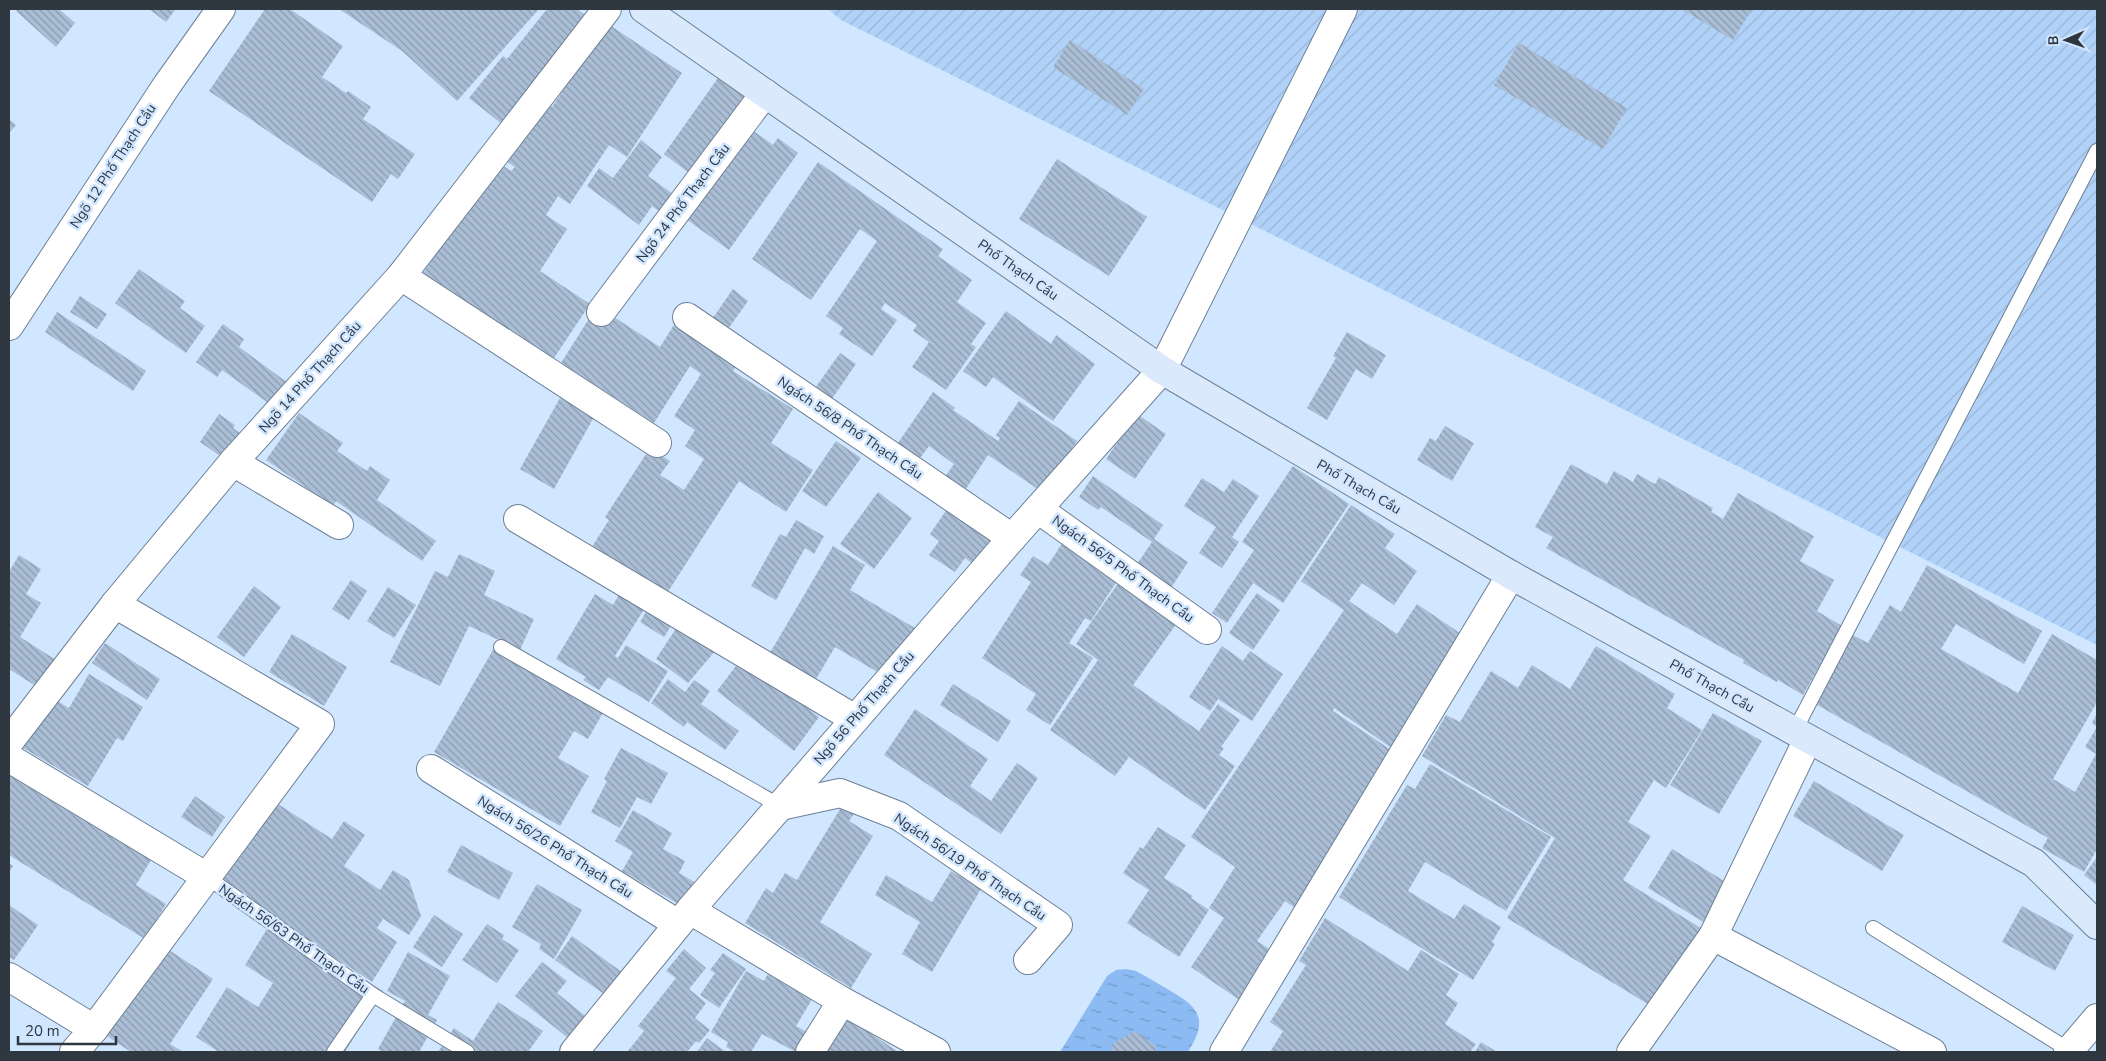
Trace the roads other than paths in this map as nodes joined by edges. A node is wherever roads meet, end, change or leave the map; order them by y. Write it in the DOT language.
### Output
graph roads {
  1 [pos="221,9"];
  2 [pos="607,9"];
  3 [pos="644,9"];
  4 [pos="1343,9"];
  5 [pos="765,93"];
  6 [pos="2097,150"];
  7 [pos="400,276"];
  8 [pos="601,312"];
  9 [pos="687,317"];
  10 [pos="9,326"];
  11 [pos="1162,370"];
  12 [pos="657,443"];
  13 [pos="233,462"];
  14 [pos="1038,509"];
  15 [pos="518,519"];
  16 [pos="340,525"];
  17 [pos="1012,538"];
  18 [pos="1511,575"];
  19 [pos="115,604"];
  20 [pos="1206,630"];
  21 [pos="501,647"];
  22 [pos="855,719"];
  23 [pos="1801,735"];
  24 [pos="9,742"];
  25 [pos="9,758"];
  26 [pos="431,770"];
  27 [pos="780,806"];
  28 [pos="207,877"];
  29 [pos="684,917"];
  30 [pos="2097,924"];
  31 [pos="1873,928"];
  32 [pos="1713,936"];
  33 [pos="1028,960"];
  34 [pos="9,977"];
  35 [pos="373,995"];
  36 [pos="842,1001"];
  37 [pos="2097,1018"];
  38 [pos="94,1030"];
  39 [pos="2068,1051"];
  40 [pos="74,1052"];
  41 [pos="334,1052"];
  42 [pos="467,1052"];
  43 [pos="574,1052"];
  44 [pos="810,1052"];
  45 [pos="936,1052"];
  46 [pos="1224,1052"];
  47 [pos="1631,1052"];
  48 [pos="1932,1052"];
  1 -- 10 [label="street, Ngõ 12 Phố Thạch Cầu"];
  2 -- 7 [label="street, Ngõ 14 Phố Thạch Cầu"];
  3 -- 5 [label="street, Phố Thạch Cầu"];
  4 -- 11 [label="street, Ngõ 56 Phố Thạch Cầu"];
  5 -- 8 [label="street, Ngõ 24 Phố Thạch Cầu"];
  5 -- 11 [label="street, Phố Thạch Cầu"];
  6 -- 23 [label="lane"];
  7 -- 12 [label="street"];
  7 -- 13 [label="street, Ngõ 14 Phố Thạch Cầu"];
  9 -- 17 [label="street, Ngách 56/8 Phố Thạch Cầu"];
  11 -- 14 [label="street, Ngõ 56 Phố Thạch Cầu"];
  11 -- 18 [label="street, Phố Thạch Cầu"];
  13 -- 16 [label="street"];
  13 -- 19 [label="street, Ngõ 14 Phố Thạch Cầu"];
  14 -- 17 [label="street, Ngõ 56 Phố Thạch Cầu"];
  14 -- 20 [label="street, Ngách 56/5 Phố Thạch Cầu"];
  15 -- 22 [label="street"];
  17 -- 22 [label="street, Ngõ 56 Phố Thạch Cầu"];
  18 -- 23 [label="street, Phố Thạch Cầu"];
  18 -- 46 [label="street"];
  19 -- 24 [label="street, Ngõ 14 Phố Thạch Cầu"];
  19 -- 28 [label="street"];
  21 -- 27 [label="lane"];
  22 -- 27 [label="street, Ngõ 56 Phố Thạch Cầu"];
  23 -- 30 [label="street, Phố Thạch Cầu"];
  23 -- 32 [label="street"];
  25 -- 28 [label="street"];
  26 -- 29 [label="street, Ngách 56/26 Phố Thạch Cầu"];
  27 -- 29 [label="street, Ngõ 56 Phố Thạch Cầu"];
  27 -- 33 [label="street, Ngách 56/19 Phố Thạch Cầu"];
  28 -- 35 [label="lane, Ngách 56/63 Phố Thạch Cầu"];
  28 -- 38 [label="street"];
  29 -- 36 [label="street, Ngách 56/26 Phố Thạch Cầu"];
  29 -- 43 [label="street, Ngõ 56 Phố Thạch Cầu"];
  31 -- 39 [label="lane"];
  32 -- 47 [label="street"];
  32 -- 48 [label="street"];
  34 -- 38 [label="street"];
  35 -- 41 [label="lane, Ngách 56/63 Phố Thạch Cầu"];
  35 -- 42 [label="lane"];
  36 -- 44 [label="street"];
  36 -- 45 [label="street, Ngách 56/26 Phố Thạch Cầu"];
  37 -- 39 [label="street"];
  38 -- 40 [label="street"];
}
